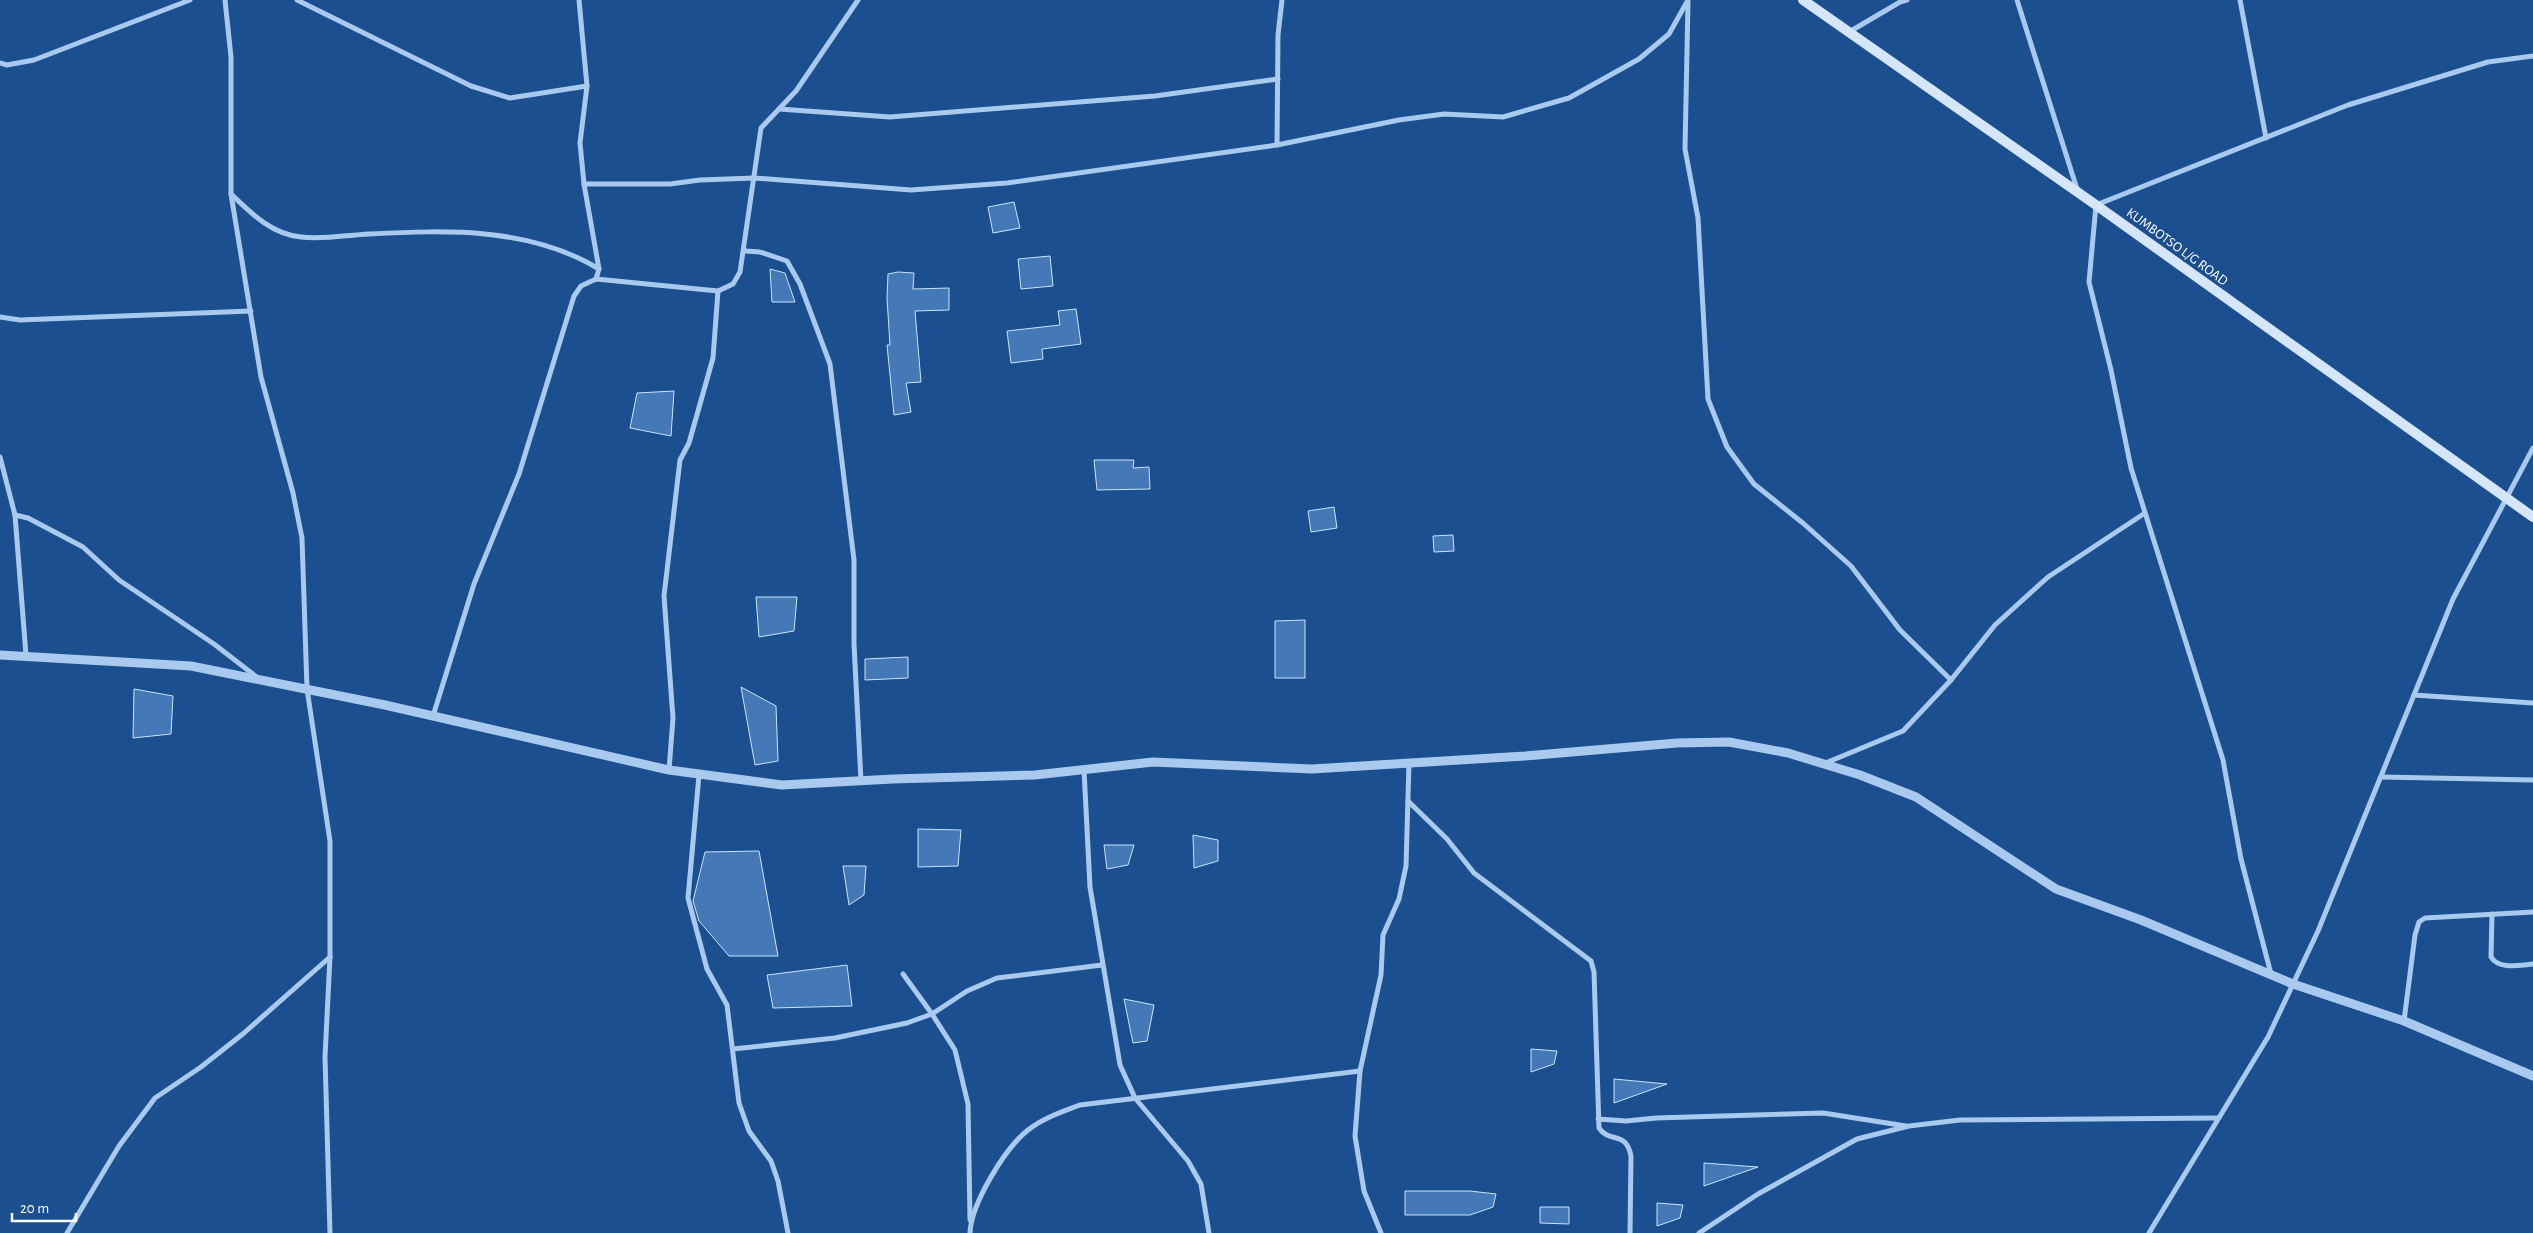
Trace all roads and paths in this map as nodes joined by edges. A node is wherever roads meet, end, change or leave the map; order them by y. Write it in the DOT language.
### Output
graph roads {
  1 [pos="190,0"];
  2 [pos="225,0"];
  3 [pos="297,0"];
  4 [pos="579,0"];
  5 [pos="858,0"];
  6 [pos="1282,0"];
  7 [pos="1803,0"];
  8 [pos="1907,0"];
  9 [pos="2018,0"];
  10 [pos="2240,0"];
  11 [pos="1688,1"];
  12 [pos="1849,32"];
  13 [pos="2533,56"];
  14 [pos="0,63"];
  15 [pos="1278,79"];
  16 [pos="587,86"];
  17 [pos="779,109"];
  18 [pos="2266,138"];
  19 [pos="1277,145"];
  20 [pos="754,178"];
  21 [pos="584,184"];
  22 [pos="2078,192"];
  23 [pos="231,194"];
  24 [pos="2096,205"];
  25 [pos="745,251"];
  26 [pos="599,269"];
  27 [pos="596,279"];
  28 [pos="718,291"];
  29 [pos="250,311"];
  30 [pos="0,317"];
  31 [pos="2533,448"];
  32 [pos="0,457"];
  33 [pos="2506,499"];
  34 [pos="2145,513"];
  35 [pos="15,515"];
  36 [pos="2533,517"];
  37 [pos="0,655"];
  38 [pos="26,655"];
  39 [pos="261,680"];
  40 [pos="1951,680"];
  41 [pos="307,689"];
  42 [pos="2414,695"];
  43 [pos="2533,703"];
  44 [pos="432,716"];
  45 [pos="1409,763"];
  46 [pos="1822,764"];
  47 [pos="668,770"];
  48 [pos="1084,770"];
  49 [pos="699,775"];
  50 [pos="2381,777"];
  51 [pos="2533,780"];
  52 [pos="861,781"];
  53 [pos="1408,801"];
  54 [pos="2533,912"];
  55 [pos="2492,914"];
  56 [pos="330,957"];
  57 [pos="2533,964"];
  58 [pos="1102,965"];
  59 [pos="903,974"];
  60 [pos="2271,974"];
  61 [pos="2293,984"];
  62 [pos="932,1014"];
  63 [pos="2404,1020"];
  64 [pos="733,1049"];
  65 [pos="1360,1071"];
  66 [pos="2533,1076"];
  67 [pos="1135,1098"];
  68 [pos="2219,1118"];
  69 [pos="1598,1119"];
  70 [pos="1908,1126"];
  71 [pos="970,1224"];
  72 [pos="68,1233"];
  73 [pos="330,1233"];
  74 [pos="788,1233"];
  75 [pos="970,1233"];
  76 [pos="1209,1233"];
  77 [pos="1381,1233"];
  78 [pos="1630,1233"];
  79 [pos="1699,1233"];
  80 [pos="2150,1233"];
  1 -- 14 [label="street"];
  2 -- 23 [label="street"];
  3 -- 16 [label="street"];
  4 -- 16 [label="street"];
  5 -- 17 [label="street"];
  6 -- 15 [label="street"];
  7 -- 12 [label="main road, KUMBOTSO L/G ROAD"];
  8 -- 12 [label="street"];
  9 -- 22 [label="street"];
  10 -- 18 [label="street"];
  11 -- 19 [label="street"];
  11 -- 40 [label="street"];
  12 -- 22 [label="main road, KUMBOTSO L/G ROAD"];
  13 -- 18 [label="street"];
  15 -- 17 [label="street"];
  15 -- 19 [label="street"];
  16 -- 21 [label="street"];
  17 -- 20 [label="street"];
  18 -- 24 [label="street"];
  19 -- 20 [label="street"];
  20 -- 21 [label="street"];
  20 -- 25 [label="street"];
  21 -- 26 [label="street"];
  22 -- 24 [label="main road, KUMBOTSO L/G ROAD"];
  23 -- 26 [label="street"];
  23 -- 29 [label="street"];
  24 -- 33 [label="main road, KUMBOTSO L/G ROAD"];
  24 -- 34 [label="street"];
  25 -- 28 [label="street"];
  25 -- 52 [label="street"];
  26 -- 27 [label="street"];
  27 -- 28 [label="street"];
  27 -- 44 [label="street"];
  28 -- 47 [label="street"];
  29 -- 30 [label="street"];
  29 -- 41 [label="street"];
  31 -- 33 [label="street"];
  32 -- 35 [label="street"];
  33 -- 36 [label="main road, KUMBOTSO L/G ROAD"];
  33 -- 42 [label="street"];
  34 -- 40 [label="street"];
  34 -- 60 [label="street"];
  35 -- 38 [label="street"];
  35 -- 39 [label="street"];
  37 -- 38 [label="street"];
  38 -- 39 [label="street"];
  39 -- 41 [label="street"];
  40 -- 46 [label="street"];
  41 -- 44 [label="street"];
  41 -- 56 [label="street"];
  42 -- 43 [label="street"];
  42 -- 50 [label="street"];
  44 -- 47 [label="street"];
  45 -- 46 [label="street"];
  45 -- 48 [label="street"];
  45 -- 53 [label="street"];
  46 -- 60 [label="street"];
  47 -- 49 [label="street"];
  48 -- 52 [label="street"];
  48 -- 58 [label="street"];
  49 -- 52 [label="street"];
  49 -- 64 [label="street"];
  50 -- 51 [label="street"];
  50 -- 61 [label="street"];
  53 -- 65 [label="street"];
  53 -- 69 [label="street"];
  54 -- 55 [label="street"];
  55 -- 57 [label="street"];
  55 -- 63 [label="street"];
  56 -- 72 [label="street"];
  56 -- 73 [label="street"];
  58 -- 62 [label="street"];
  58 -- 67 [label="street"];
  59 -- 62 [label="street"];
  60 -- 61 [label="street"];
  61 -- 63 [label="street"];
  61 -- 68 [label="street"];
  62 -- 64 [label="street"];
  62 -- 71 [label="street"];
  63 -- 66 [label="street"];
  64 -- 74 [label="street"];
  65 -- 67 [label="street"];
  65 -- 77 [label="street"];
  67 -- 71 [label="street"];
  67 -- 76 [label="street"];
  68 -- 70 [label="street"];
  68 -- 80 [label="street"];
  69 -- 70 [label="street"];
  69 -- 78 [label="street"];
  70 -- 79 [label="street"];
  71 -- 75 [label="street"];
}
